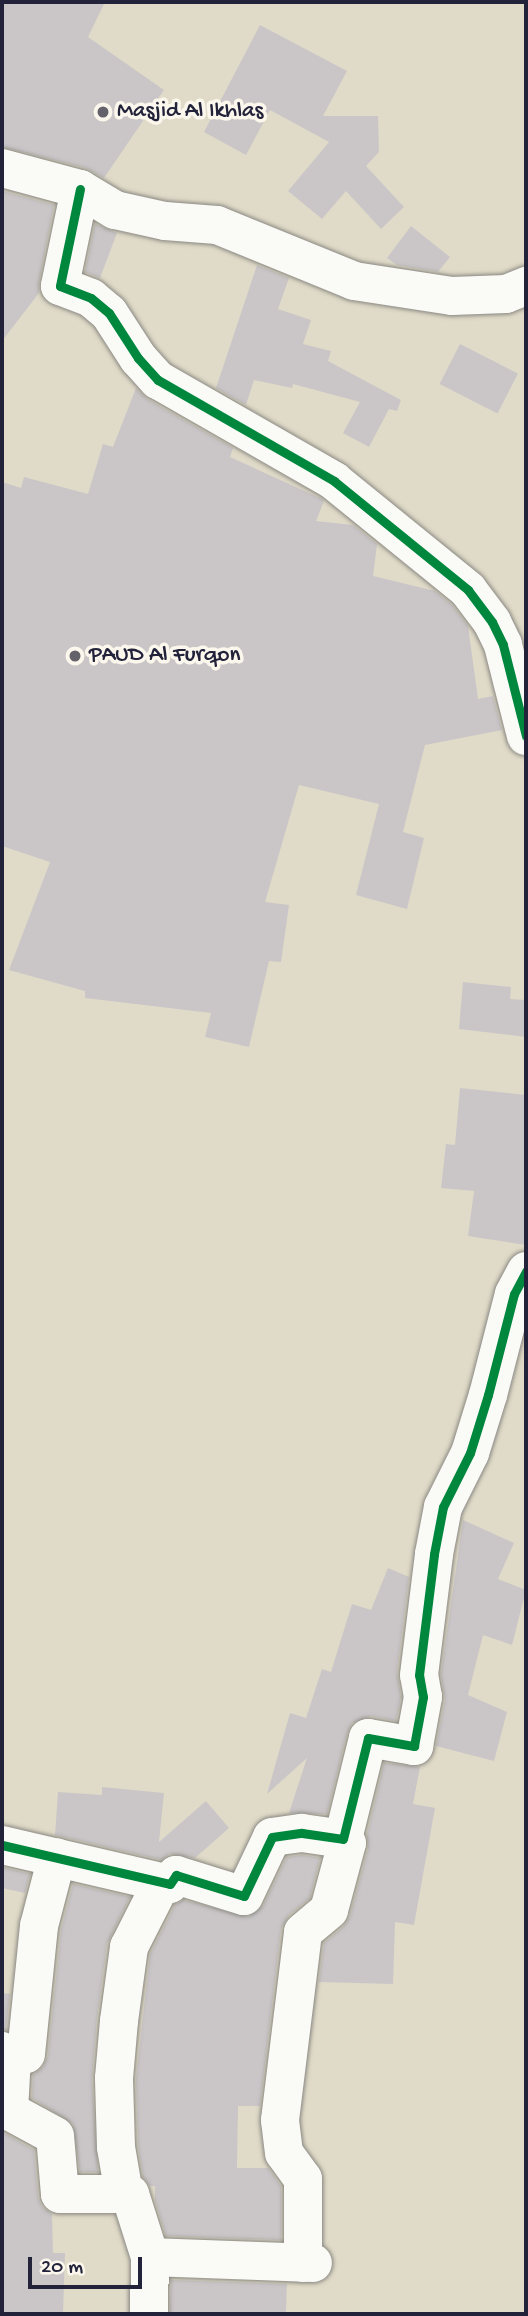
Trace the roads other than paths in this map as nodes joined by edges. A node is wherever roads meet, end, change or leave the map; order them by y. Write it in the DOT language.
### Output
graph roads {
  1 [pos="2,168"];
  2 [pos="80,190"];
  3 [pos="526,286"];
  4 [pos="526,736"];
  5 [pos="526,1270"];
  6 [pos="343,1839"];
  7 [pos="2,1844"];
  8 [pos="58,1857"];
  9 [pos="162,1882"];
  10 [pos="7,2053"];
  11 [pos="124,2194"];
  12 [pos="150,2257"];
  13 [pos="149,2314"];
  1 -- 2 [label="street"];
  2 -- 3 [label="street"];
  2 -- 4 [label="street"];
  5 -- 6 [label="street"];
  6 -- 9 [label="street"];
  6 -- 12 [label="street"];
  7 -- 8 [label="street"];
  8 -- 9 [label="street"];
  8 -- 10 [label="street"];
  9 -- 11 [label="street"];
  10 -- 11 [label="street"];
  11 -- 12 [label="street"];
  12 -- 13 [label="street"];
}
